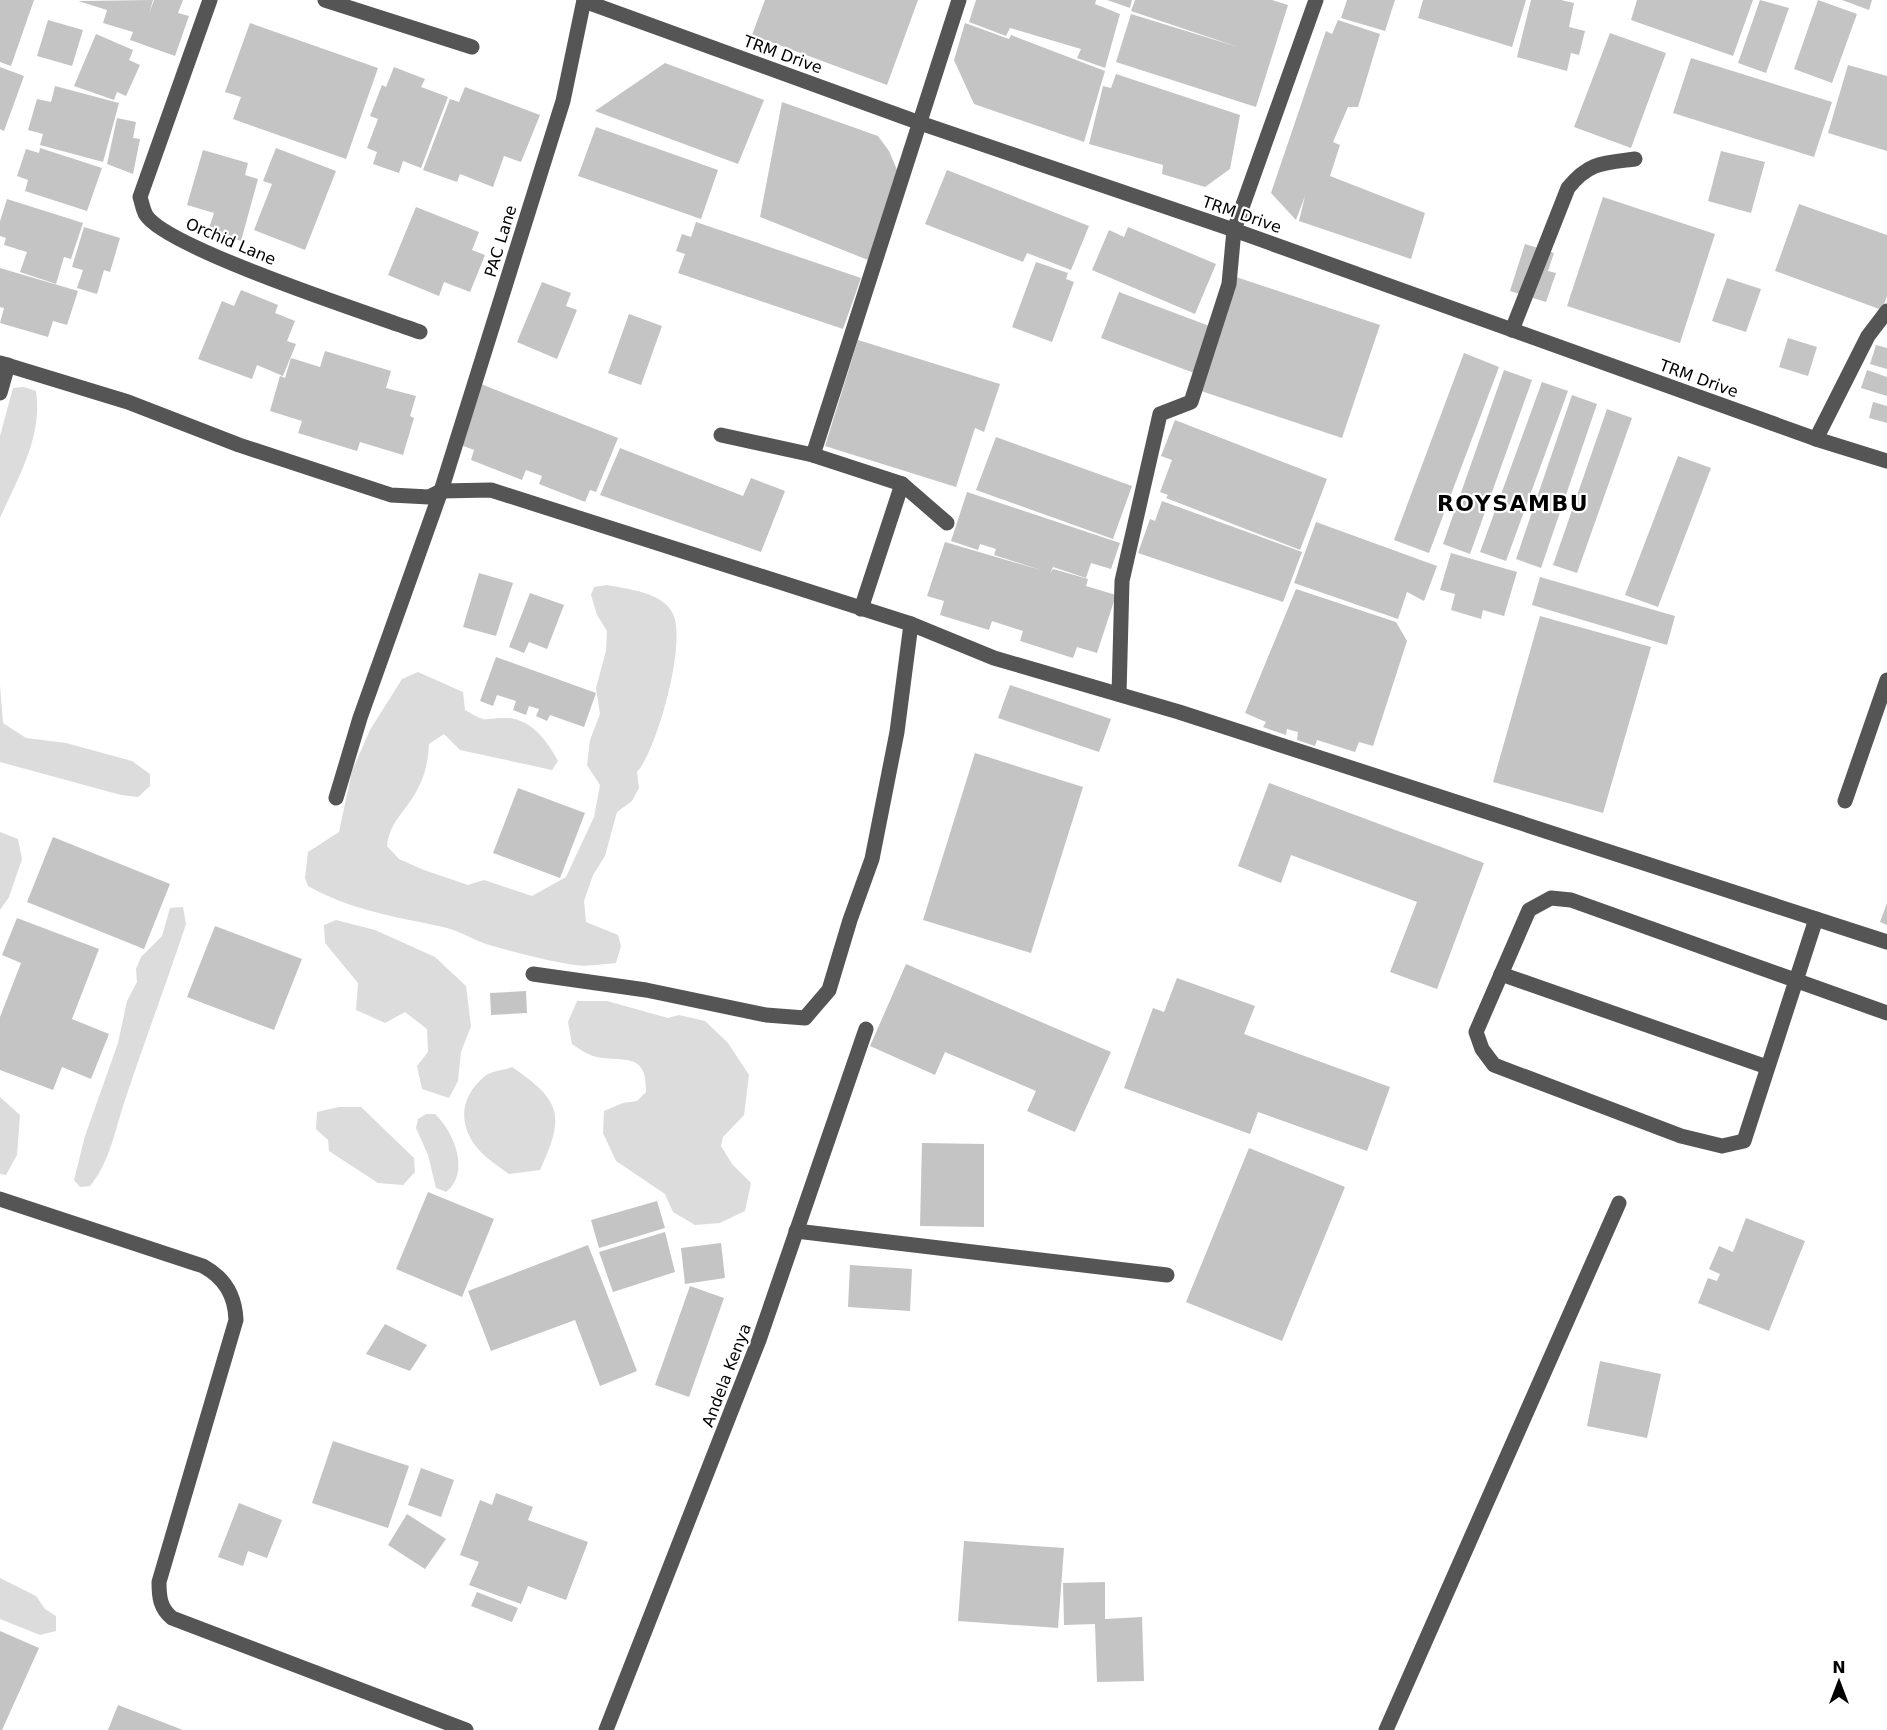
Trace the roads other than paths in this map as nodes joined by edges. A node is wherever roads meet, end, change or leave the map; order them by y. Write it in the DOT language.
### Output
graph roads {
  1 [pos="210,0"];
  2 [pos="325,0"];
  3 [pos="959,0"];
  4 [pos="1316,0"];
  5 [pos="584,1"];
  6 [pos="472,47"];
  7 [pos="920,123"];
  8 [pos="1635,159"];
  9 [pos="1234,230"];
  10 [pos="1887,310"];
  11 [pos="1512,330"];
  12 [pos="420,332"];
  13 [pos="4,364"];
  14 [pos="0,393"];
  15 [pos="721,435"];
  16 [pos="1815,439"];
  17 [pos="813,454"];
  18 [pos="1887,461"];
  19 [pos="902,484"];
  20 [pos="441,491"];
  21 [pos="947,523"];
  22 [pos="861,609"];
  23 [pos="911,624"];
  24 [pos="1887,680"];
  25 [pos="1119,694"];
  26 [pos="336,798"];
  27 [pos="1845,801"];
  28 [pos="1816,919"];
  29 [pos="1887,942"];
  30 [pos="533,974"];
  31 [pos="1501,974"];
  32 [pos="1797,978"];
  33 [pos="1887,1012"];
  34 [pos="866,1029"];
  35 [pos="1767,1068"];
  36 [pos="0,1199"];
  37 [pos="1619,1203"];
  38 [pos="796,1231"];
  39 [pos="1167,1275"];
  40 [pos="466,1730"];
  41 [pos="606,1730"];
  42 [pos="1386,1730"];
  1 -- 12 [label="street, Orchid Lane"];
  2 -- 6 [label="street"];
  3 -- 7 [label="street"];
  4 -- 9 [label="street"];
  5 -- 7 [label="street, TRM Drive"];
  5 -- 20 [label="street, PAC Lane"];
  7 -- 9 [label="street, TRM Drive"];
  7 -- 17 [label="street"];
  8 -- 11 [label="street"];
  9 -- 11 [label="street, TRM Drive"];
  9 -- 25 [label="street"];
  10 -- 16 [label="street"];
  11 -- 16 [label="street, TRM Drive"];
  13 -- 14 [label="street"];
  13 -- 20 [label="street"];
  15 -- 17 [label="street"];
  16 -- 18 [label="street, TRM Drive"];
  17 -- 19 [label="street"];
  19 -- 21 [label="street"];
  19 -- 22 [label="street"];
  20 -- 22 [label="street"];
  20 -- 26 [label="street, PAC Lane"];
  22 -- 23 [label="street"];
  23 -- 25 [label="street"];
  23 -- 30 [label="street"];
  24 -- 27 [label="street"];
  25 -- 28 [label="street"];
  28 -- 29 [label="street"];
  28 -- 32 [label="street"];
  31 -- 32 [label="street"];
  31 -- 35 [label="street"];
  31 -- 35 [label="street"];
  32 -- 33 [label="street"];
  32 -- 35 [label="street"];
  34 -- 38 [label="street, Andela Kenya"];
  36 -- 40 [label="street"];
  37 -- 42 [label="street"];
  38 -- 39 [label="street"];
  38 -- 41 [label="street, Andela Kenya"];
}
